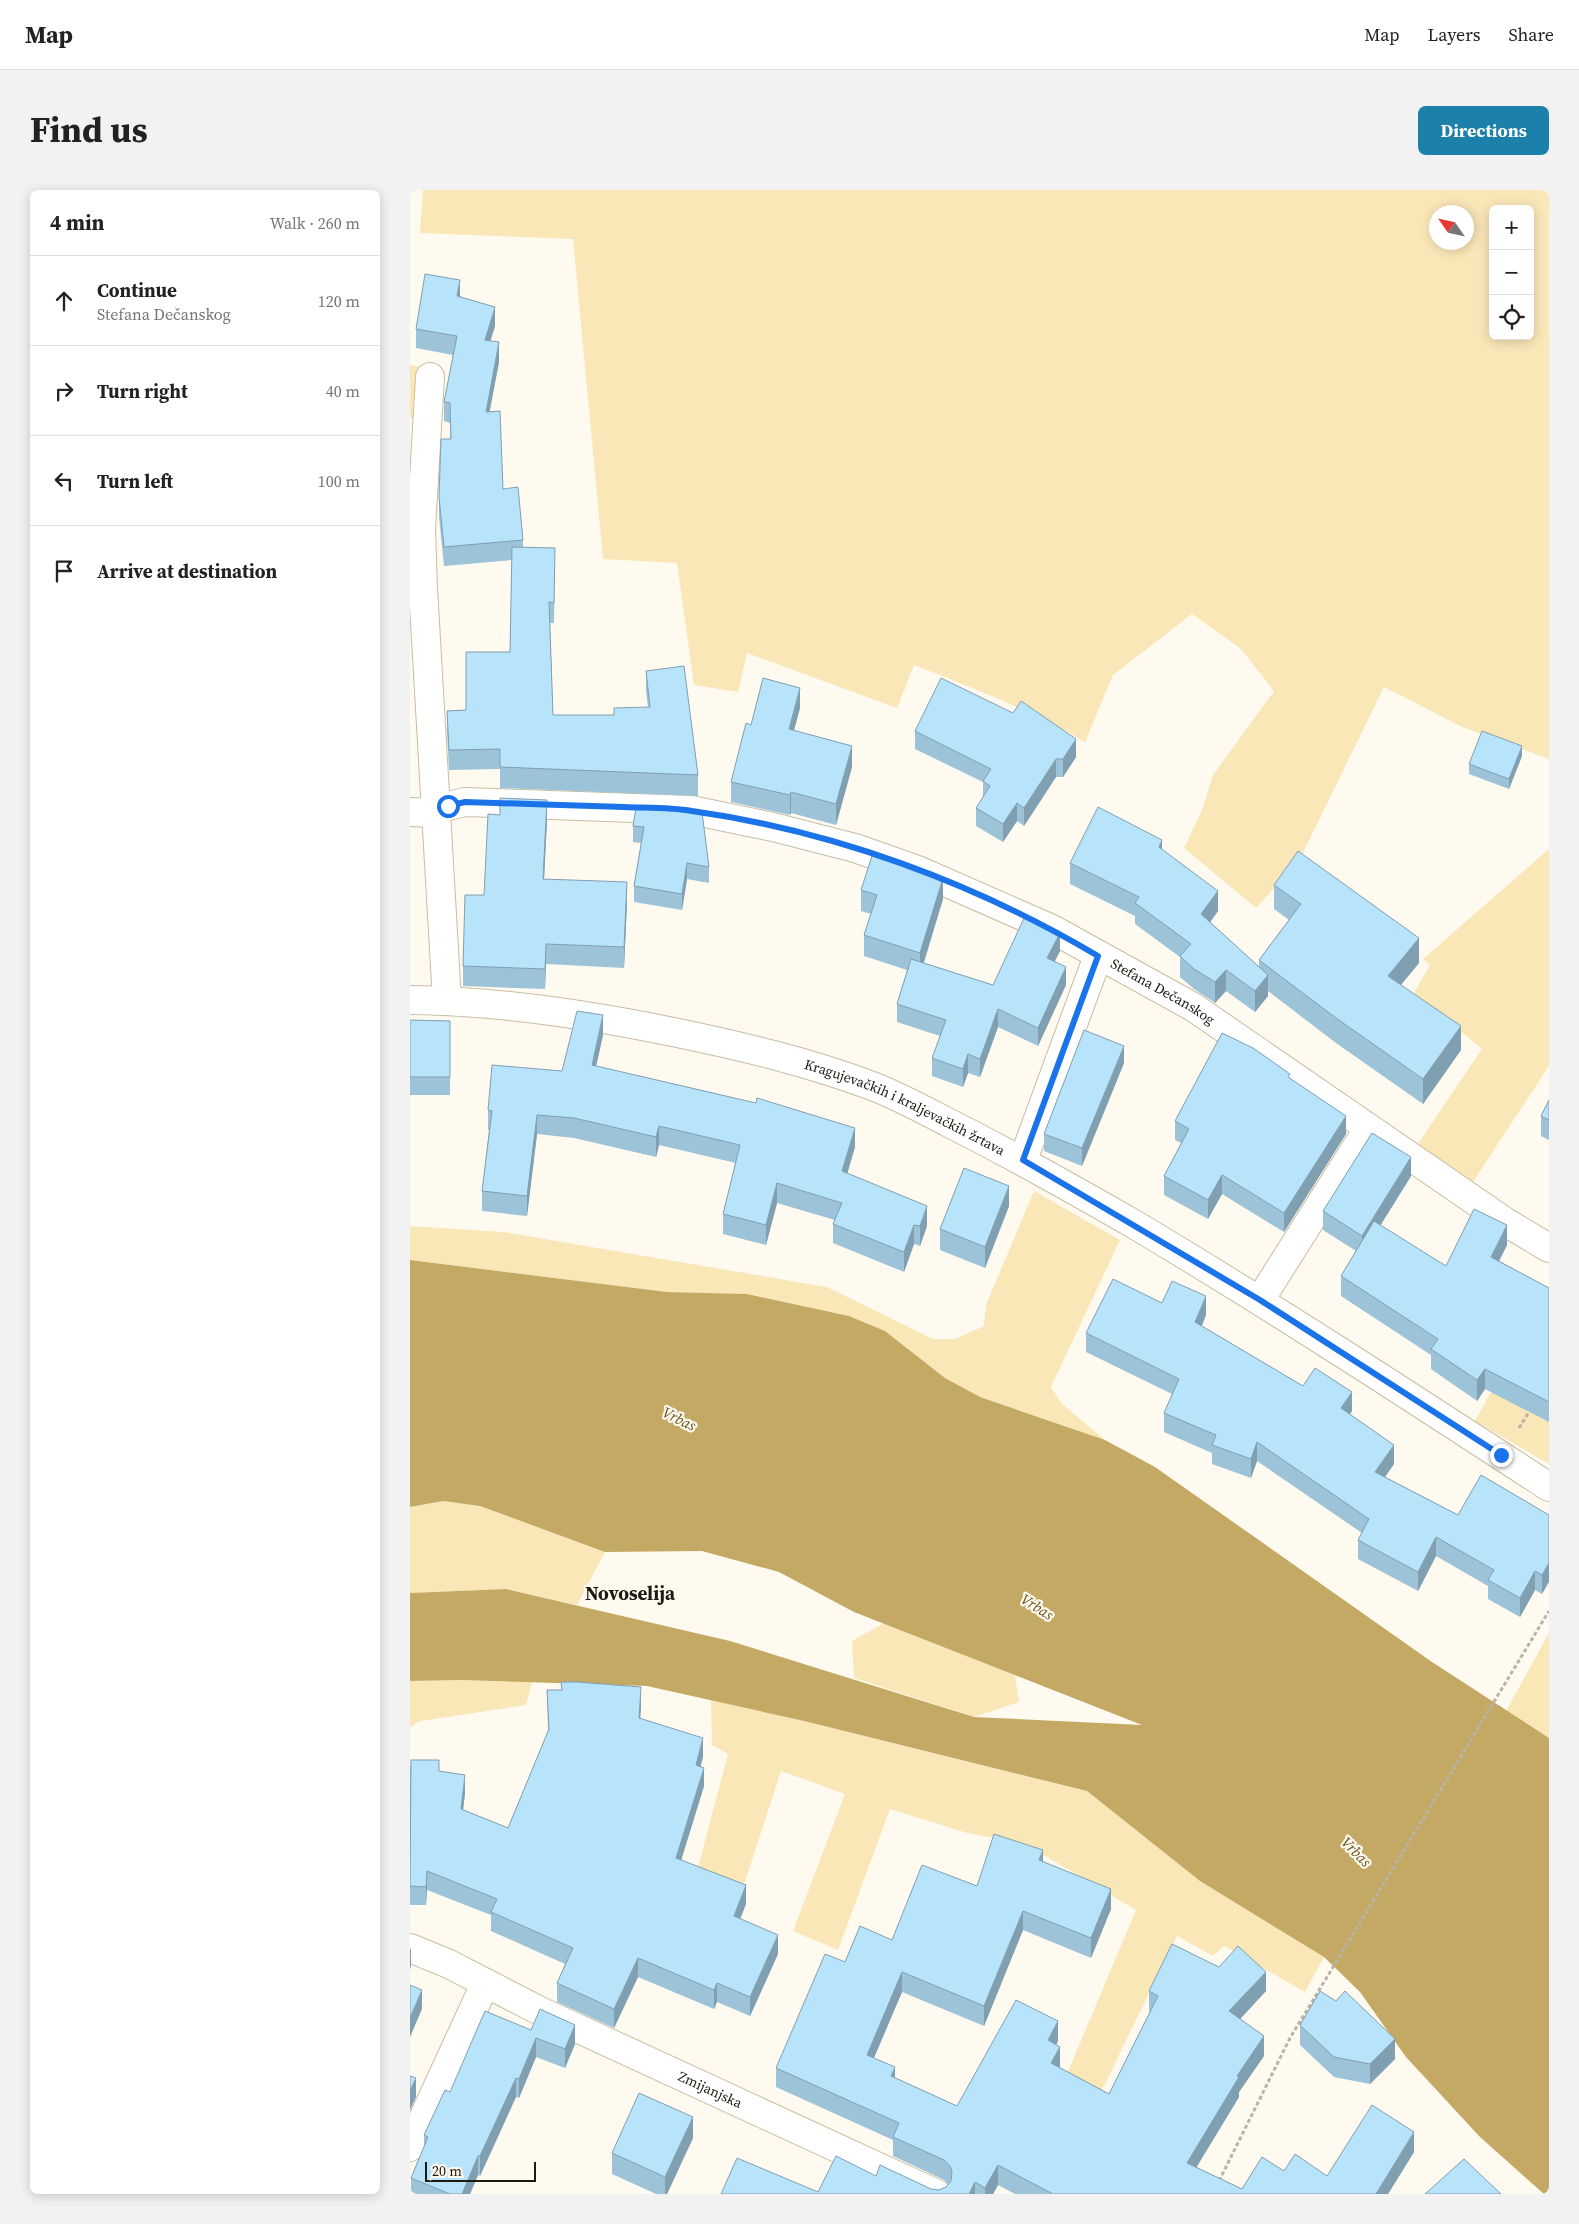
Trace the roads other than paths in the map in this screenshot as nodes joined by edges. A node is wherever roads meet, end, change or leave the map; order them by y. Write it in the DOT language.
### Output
graph roads {
  1 [pos="430,377"];
  2 [pos="422,812"];
  3 [pos="1098,956"];
  4 [pos="410,1000"];
  5 [pos="447,1000"];
  6 [pos="1368,1129"];
  7 [pos="1023,1160"];
  8 [pos="1549,1248"];
  9 [pos="1260,1300"];
  10 [pos="1549,1487"];
  11 [pos="410,1948"];
  12 [pos="484,1984"];
  13 [pos="410,2147"];
  14 [pos="937,2194"];
  1 -- 2 [label="street"];
  2 -- 3 [label="street, Stefana Dečanskog"];
  2 -- 5 [label="street"];
  3 -- 6 [label="street, Stefana Dečanskog"];
  3 -- 7 [label="street"];
  4 -- 5 [label="street, Kragujevačkih i kraljevačkih žrtava"];
  5 -- 7 [label="street, Kragujevačkih i kraljevačkih žrtava"];
  6 -- 8 [label="street, Stefana Dečanskog"];
  6 -- 9 [label="street"];
  7 -- 9 [label="street, Kragujevačkih i kraljevačkih žrtava"];
  9 -- 10 [label="street, Kragujevačkih i kraljevačkih žrtava"];
  11 -- 12 [label="street, Zmijanjska"];
  12 -- 13 [label="street"];
  12 -- 14 [label="street, Zmijanjska"];
}
